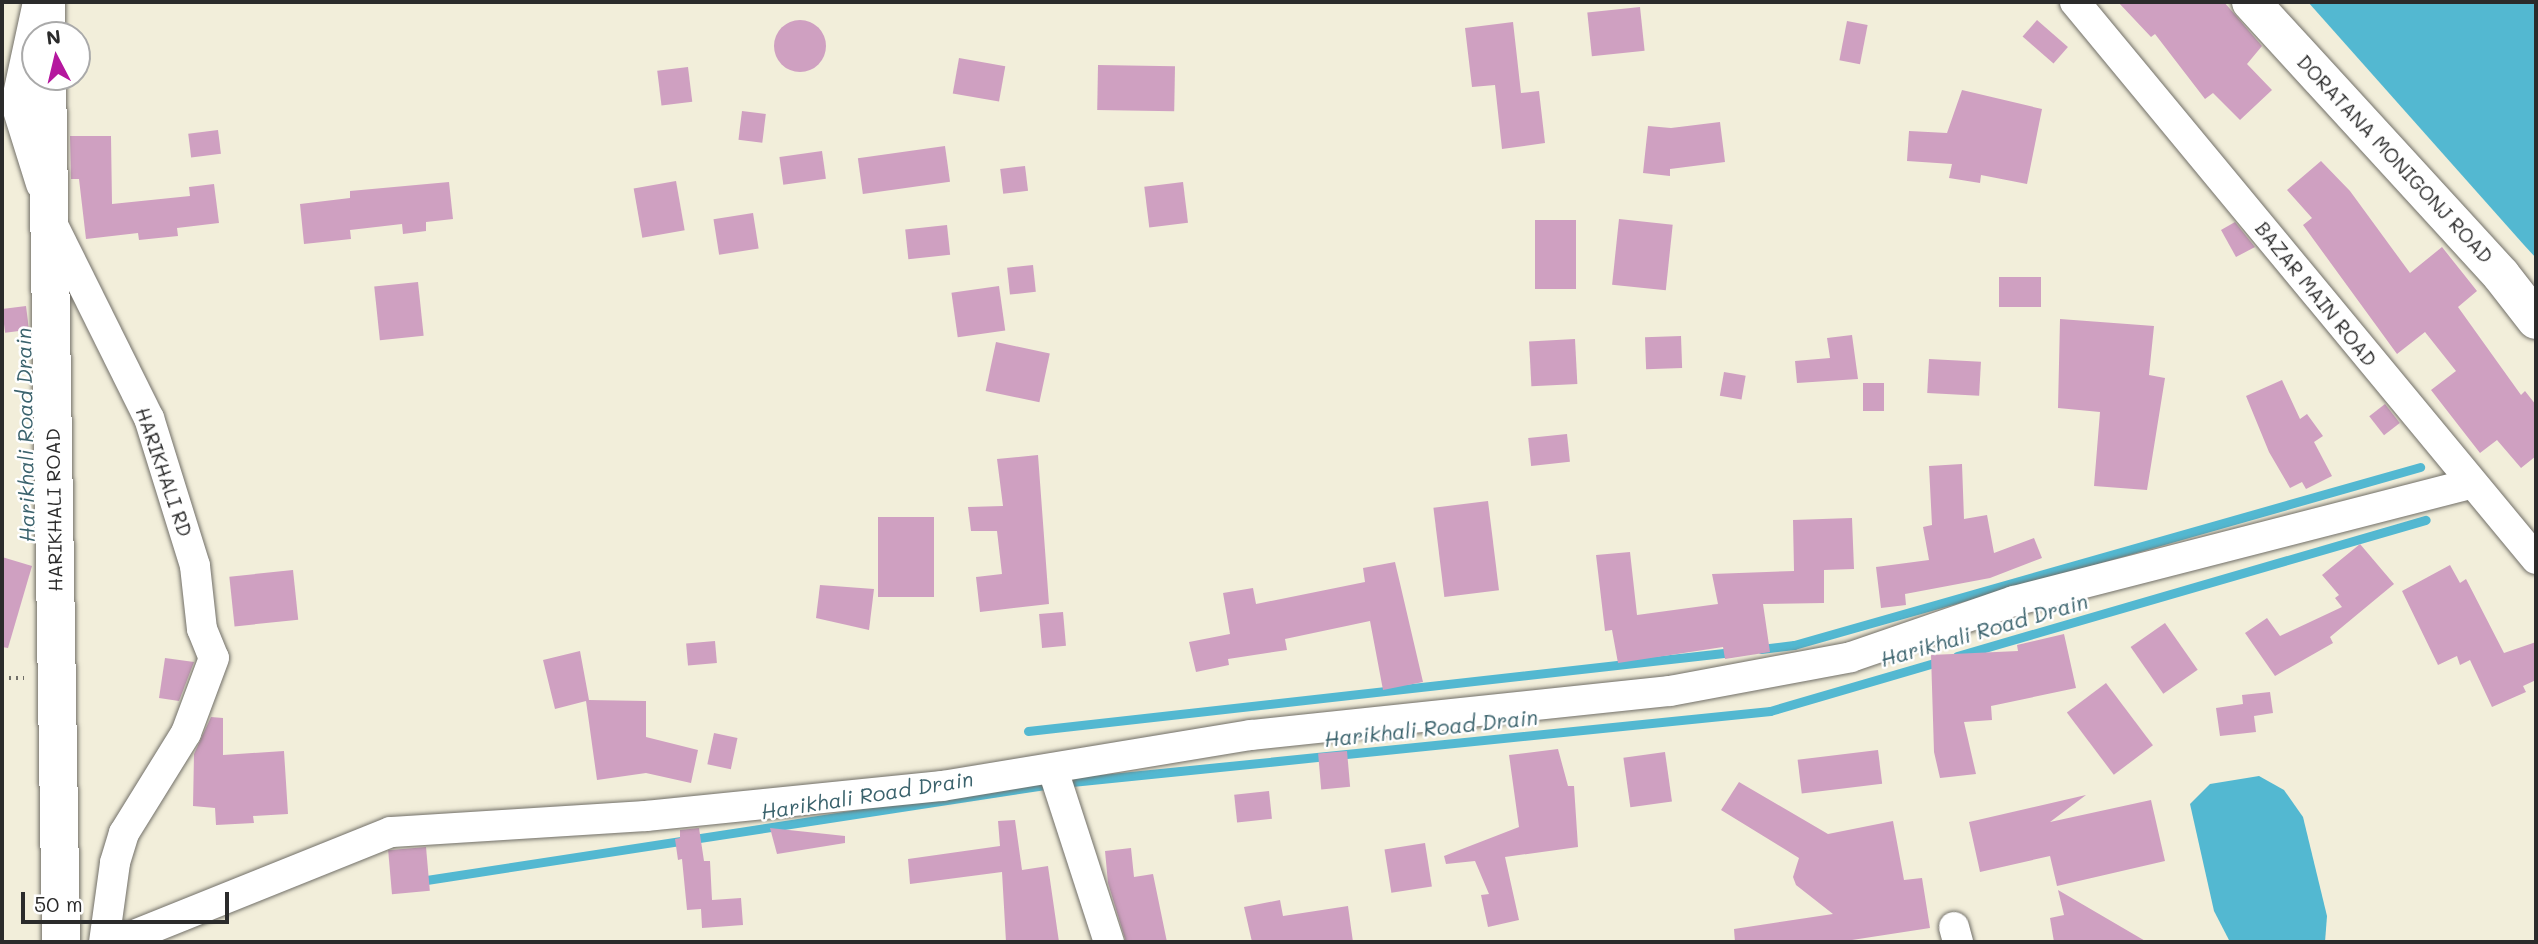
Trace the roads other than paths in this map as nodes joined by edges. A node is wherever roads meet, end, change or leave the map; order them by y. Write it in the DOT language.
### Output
graph roads {
  1 [pos="38,2"];
  2 [pos="46,2"];
  3 [pos="2076,2"];
  4 [pos="2250,2"];
  5 [pos="46,21"];
  6 [pos="47,91"];
  7 [pos="2536,320"];
  8 [pos="2471,484"];
  9 [pos="2536,559"];
  10 [pos="1053,770"];
  11 [pos="61,942"];
  12 [pos="104,942"];
  13 [pos="117,942"];
  14 [pos="1109,942"];
  1 -- 12 [label="street, HARIKHALI RD"];
  2 -- 5 [label="main road"];
  3 -- 8 [label="street, BAZAR MAIN ROAD"];
  4 -- 7 [label="main road, DORATANA MONIGONJ ROAD"];
  6 -- 11 [label="main road, HARIKHALI ROAD"];
  8 -- 9 [label="street, BAZAR MAIN ROAD"];
  8 -- 10 [label="street"];
  10 -- 13 [label="street"];
  10 -- 14 [label="street"];
}
